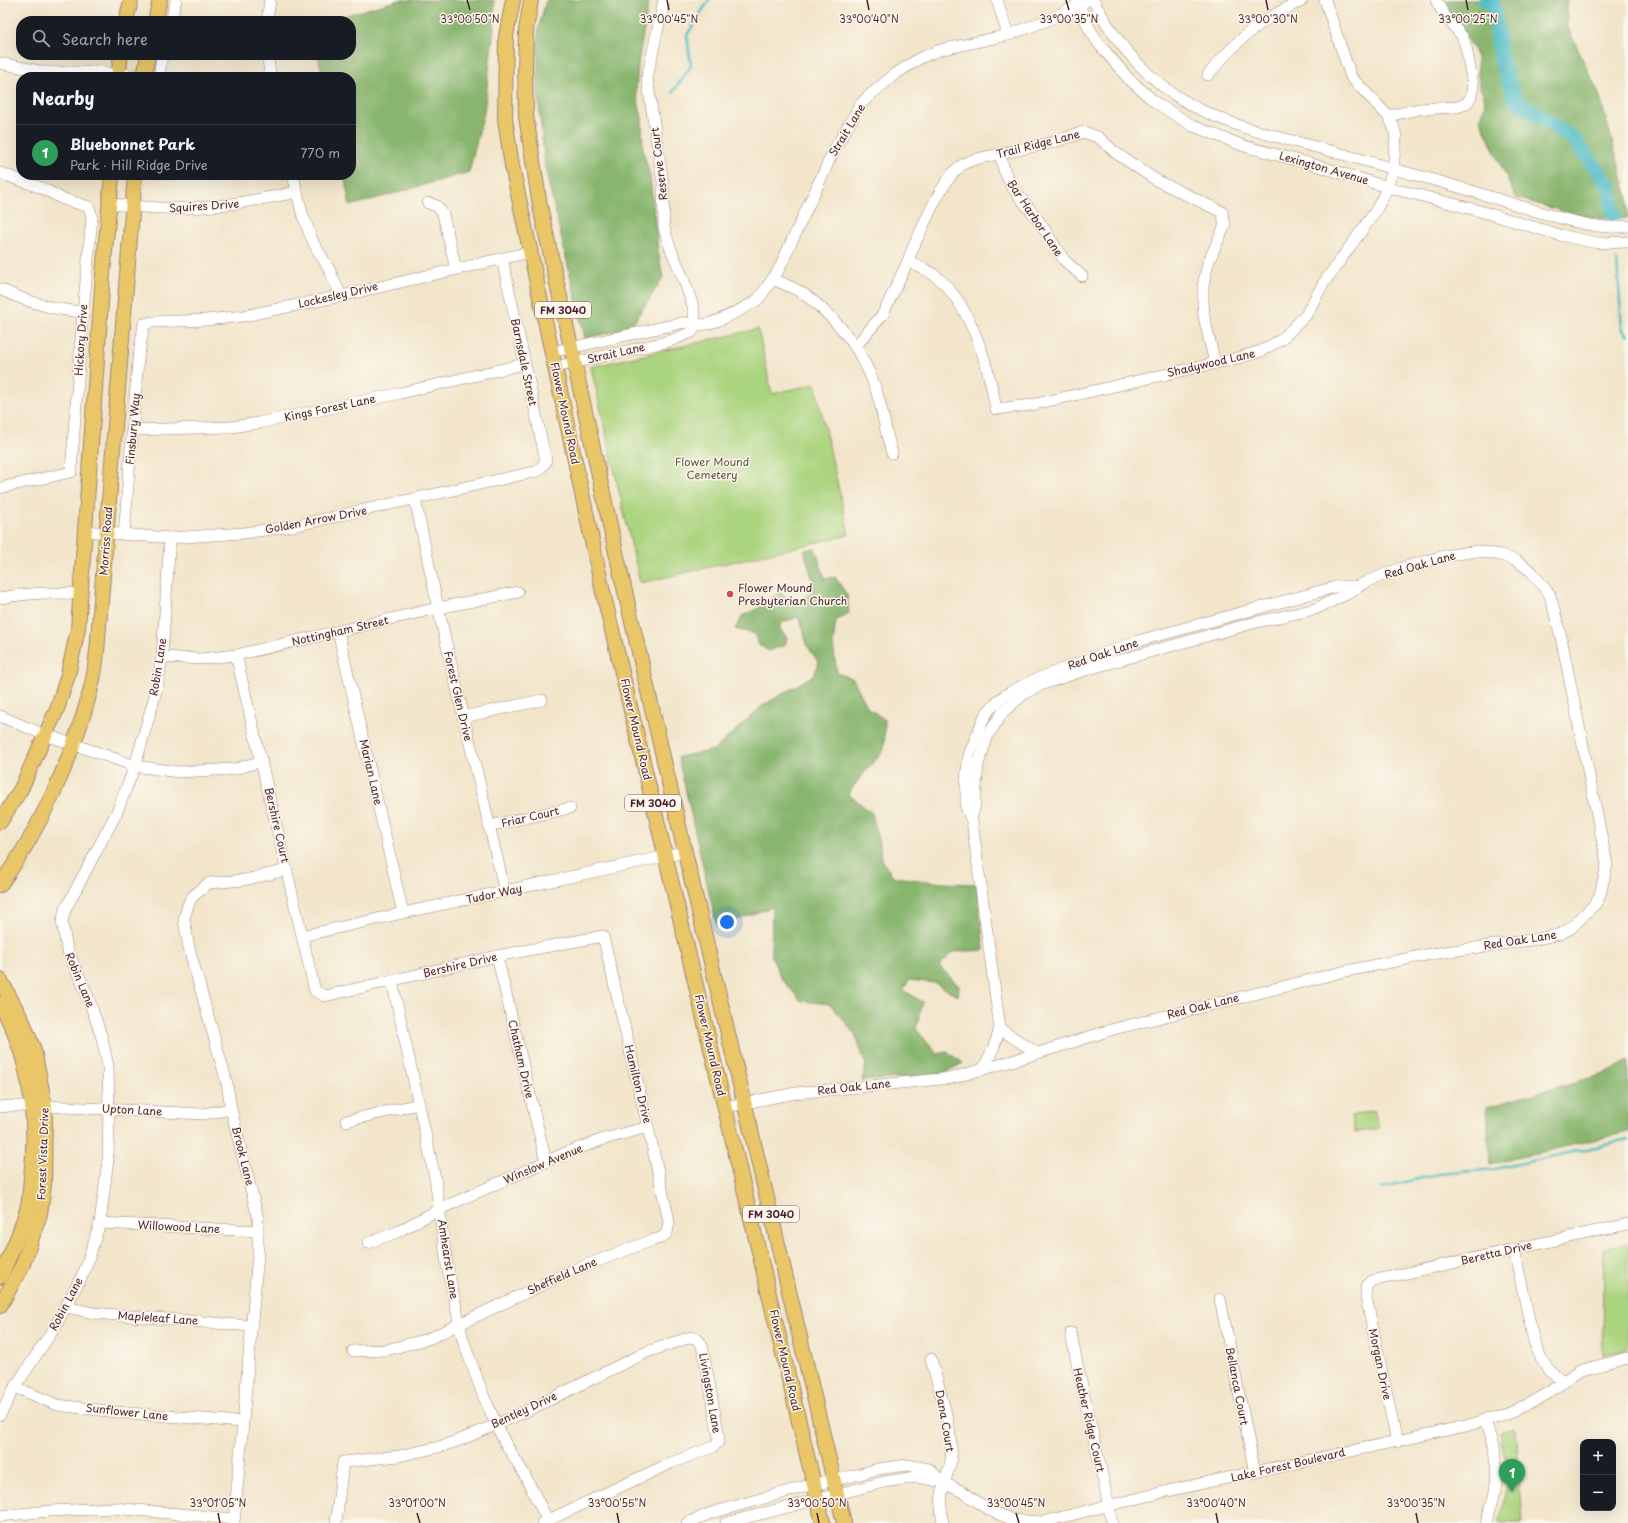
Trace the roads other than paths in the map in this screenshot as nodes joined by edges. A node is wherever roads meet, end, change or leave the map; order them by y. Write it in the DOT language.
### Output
graph roads {
  1 [pos="131,0"];
  2 [pos="160,0"];
  3 [pos="176,0"];
  4 [pos="270,0"];
  5 [pos="512,0"];
  6 [pos="531,0"];
  7 [pos="664,0"];
  8 [pos="997,0"];
  9 [pos="1088,0"];
  10 [pos="1093,0"];
  11 [pos="1302,0"];
  12 [pos="1325,0"];
  13 [pos="1436,0"];
  14 [pos="1078,3"];
  15 [pos="127,16"];
  16 [pos="155,16"];
  17 [pos="172,16"];
  18 [pos="268,16"];
  19 [pos="1008,35"];
  20 [pos="120,60"];
  21 [pos="147,60"];
  22 [pos="161,60"];
  23 [pos="268,60"];
  24 [pos="0,63"];
  25 [pos="44,72"];
  26 [pos="44,72"];
  27 [pos="96,72"];
  28 [pos="118,72"];
  29 [pos="145,72"];
  30 [pos="160,72"];
  31 [pos="270,72"];
  32 [pos="1208,75"];
  33 [pos="1388,116"];
  34 [pos="1000,154"];
  35 [pos="1393,170"];
  36 [pos="0,173"];
  37 [pos="16,179"];
  38 [pos="20,180"];
  39 [pos="112,180"];
  40 [pos="135,180"];
  41 [pos="294,180"];
  42 [pos="1387,187"];
  43 [pos="297,192"];
  44 [pos="428,203"];
  45 [pos="110,204"];
  46 [pos="132,206"];
  47 [pos="1628,226"];
  48 [pos="1628,242"];
  49 [pos="530,252"];
  50 [pos="502,258"];
  51 [pos="908,261"];
  52 [pos="456,269"];
  53 [pos="1082,276"];
  54 [pos="773,279"];
  55 [pos="0,290"];
  56 [pos="341,296"];
  57 [pos="82,312"];
  58 [pos="144,324"];
  59 [pos="696,326"];
  60 [pos="855,347"];
  61 [pos="571,348"];
  62 [pos="552,352"];
  63 [pos="574,362"];
  64 [pos="1215,363"];
  65 [pos="524,364"];
  66 [pos="555,367"];
  67 [pos="133,430"];
  68 [pos="892,453"];
  69 [pos="543,466"];
  70 [pos="0,488"];
  71 [pos="415,499"];
  72 [pos="84,531"];
  73 [pos="106,533"];
  74 [pos="124,535"];
  75 [pos="170,538"];
  76 [pos="1359,586"];
  77 [pos="625,587"];
  78 [pos="518,592"];
  79 [pos="603,592"];
  80 [pos="80,594"];
  81 [pos="0,598"];
  82 [pos="438,608"];
  83 [pos="338,631"];
  84 [pos="236,655"];
  85 [pos="162,657"];
  86 [pos="542,700"];
  87 [pos="0,716"];
  88 [pos="463,718"];
  89 [pos="45,735"];
  90 [pos="73,744"];
  91 [pos="262,761"];
  92 [pos="135,766"];
  93 [pos="570,808"];
  94 [pos="971,817"];
  95 [pos="0,822"];
  96 [pos="489,826"];
  97 [pos="685,852"];
  98 [pos="665,856"];
  99 [pos="287,870"];
  100 [pos="0,885"];
  101 [pos="505,892"];
  102 [pos="403,913"];
  103 [pos="302,936"];
  104 [pos="603,936"];
  105 [pos="497,956"];
  106 [pos="0,979"];
  107 [pos="392,981"];
  108 [pos="319,993"];
  109 [pos="0,1003"];
  110 [pos="1000,1028"];
  111 [pos="1037,1053"];
  112 [pos="983,1069"];
  113 [pos="744,1103"];
  114 [pos="419,1104"];
  115 [pos="39,1106"];
  116 [pos="725,1107"];
  117 [pos="0,1108"];
  118 [pos="109,1109"];
  119 [pos="231,1109"];
  120 [pos="346,1121"];
  121 [pos="648,1127"];
  122 [pos="546,1162"];
  123 [pos="440,1209"];
  124 [pos="100,1223"];
  125 [pos="1628,1224"];
  126 [pos="258,1231"];
  127 [pos="667,1233"];
  128 [pos="368,1243"];
  129 [pos="1514,1249"];
  130 [pos="0,1277"];
  131 [pos="1366,1286"];
  132 [pos="1220,1298"];
  133 [pos="0,1306"];
  134 [pos="66,1307"];
  135 [pos="459,1325"];
  136 [pos="252,1326"];
  137 [pos="1071,1333"];
  138 [pos="697,1339"];
  139 [pos="353,1351"];
  140 [pos="1628,1358"];
  141 [pos="931,1360"];
  142 [pos="1562,1381"];
  143 [pos="15,1387"];
  144 [pos="0,1416"];
  145 [pos="1485,1420"];
  146 [pos="242,1422"];
  147 [pos="496,1424"];
  148 [pos="1397,1442"];
  149 [pos="1255,1473"];
  150 [pos="834,1479"];
  151 [pos="944,1482"];
  152 [pos="814,1484"];
  153 [pos="837,1493"];
  154 [pos="818,1498"];
  155 [pos="1108,1506"];
  156 [pos="0,1516"];
  157 [pos="234,1521"];
  158 [pos="546,1522"];
  159 [pos="336,1523"];
  160 [pos="687,1523"];
  161 [pos="726,1523"];
  162 [pos="823,1523"];
  163 [pos="844,1523"];
  164 [pos="943,1523"];
  165 [pos="1112,1523"];
  166 [pos="1486,1523"];
  1 -- 15 [label="main road"];
  2 -- 16 [label="main road"];
  3 -- 17 [label="street"];
  4 -- 18 [label="street"];
  5 -- 49 [label="main road, Flower Mound Road / FM 3040"];
  6 -- 61 [label="main road, Flower Mound Road / FM 3040"];
  7 -- 59 [label="street, Reserve Court"];
  8 -- 19 [label="street"];
  9 -- 14 [label="street, Strait Lane"];
  10 -- 35 [label="street, Lexington Avenue"];
  11 -- 32 [label="street"];
  12 -- 33 [label="street, Shadywood Lane"];
  13 -- 33 [label="street"];
  14 -- 19 [label="street, Strait Lane"];
  14 -- 42 [label="street, Lexington Avenue"];
  19 -- 54 [label="street, Strait Lane"];
  20 -- 28 [label="main road"];
  21 -- 29 [label="main road"];
  22 -- 30 [label="street"];
  23 -- 31 [label="street"];
  24 -- 26 [label="street"];
  25 -- 27 [label="street"];
  33 -- 35 [label="street, Shadywood Lane"];
  34 -- 51 [label="street, Trail Ridge Lane"];
  34 -- 53 [label="street, Bar Harbor Lane"];
  34 -- 64 [label="street, Trail Ridge Lane"];
  35 -- 42 [label="street, Shadywood Lane"];
  35 -- 47 [label="street, Lexington Avenue"];
  36 -- 37 [label="street, Hickory Drive"];
  38 -- 57 [label="street, Hickory Drive"];
  39 -- 45 [label="main road, Morriss Road"];
  40 -- 46 [label="main road, Morriss Road"];
  41 -- 43 [label="street"];
  42 -- 48 [label="street, Lexington Avenue"];
  42 -- 64 [label="street, Shadywood Lane"];
  43 -- 46 [label="street, Squires Drive"];
  43 -- 56 [label="street"];
  44 -- 52 [label="street"];
  45 -- 46 [label="street, Squires Drive"];
  45 -- 72 [label="main road, Morriss Road"];
  46 -- 73 [label="main road, Morriss Road"];
  49 -- 50 [label="street, Lockesley Drive"];
  49 -- 62 [label="main road, Flower Mound Road / FM 3040"];
  50 -- 52 [label="street, Lockesley Drive"];
  50 -- 65 [label="street, Barnsdale Street"];
  51 -- 60 [label="street, Trail Ridge Lane"];
  51 -- 64 [label="street, Shadywood Lane"];
  52 -- 56 [label="street, Lockesley Drive"];
  54 -- 59 [label="street, Strait Lane"];
  54 -- 60 [label="street"];
  55 -- 57 [label="street"];
  56 -- 58 [label="street, Lockesley Drive"];
  57 -- 70 [label="street, Hickory Drive"];
  58 -- 67 [label="street, Finsbury Way"];
  59 -- 61 [label="street, Strait Lane"];
  59 -- 63 [label="street, Strait Lane"];
  60 -- 68 [label="street"];
  61 -- 62 [label="street, Strait Lane"];
  61 -- 63 [label="main road, Flower Mound Road / FM 3040"];
  62 -- 66 [label="main road, Flower Mound Road / FM 3040"];
  63 -- 66 [label="street, Strait Lane"];
  63 -- 77 [label="main road, Flower Mound Road / FM 3040"];
  65 -- 67 [label="street, Kings Forest Lane"];
  65 -- 69 [label="street, Barnsdale Street"];
  66 -- 79 [label="main road, Flower Mound Road / FM 3040"];
  67 -- 74 [label="street, Finsbury Way"];
  69 -- 71 [label="street, Golden Arrow Drive"];
  71 -- 75 [label="street, Golden Arrow Drive"];
  71 -- 82 [label="street, Forest Glen Drive"];
  72 -- 73 [label="street, Golden Arrow Drive"];
  72 -- 80 [label="main road, Morriss Road"];
  73 -- 74 [label="street, Golden Arrow Drive"];
  73 -- 90 [label="main road, Morriss Road"];
  74 -- 75 [label="street, Golden Arrow Drive"];
  75 -- 85 [label="street, Robin Lane"];
  76 -- 94 [label="street, Red Oak Lane"];
  76 -- 94 [label="street, Red Oak Lane"];
  76 -- 111 [label="street, Red Oak Lane"];
  77 -- 79 [label="main road"];
  77 -- 97 [label="main road, Flower Mound Road / FM 3040"];
  78 -- 82 [label="street, Nottingham Street"];
  79 -- 98 [label="main road, Flower Mound Road / FM 3040"];
  80 -- 81 [label="street"];
  80 -- 89 [label="main road, Morriss Road"];
  82 -- 83 [label="street, Nottingham Street"];
  82 -- 88 [label="street, Forest Glen Drive"];
  83 -- 84 [label="street, Nottingham Street"];
  83 -- 102 [label="street, Marian Lane"];
  84 -- 85 [label="street, Nottingham Street"];
  84 -- 91 [label="street, Bershire Court"];
  85 -- 92 [label="street, Robin Lane"];
  86 -- 88 [label="street"];
  87 -- 89 [label="street"];
  88 -- 96 [label="street, Forest Glen Drive"];
  89 -- 90 [label="street"];
  89 -- 95 [label="main road, Morriss Road"];
  90 -- 92 [label="street"];
  90 -- 100 [label="main road, Morriss Road"];
  91 -- 92 [label="street"];
  91 -- 99 [label="street, Bershire Court"];
  92 -- 118 [label="street, Robin Lane"];
  93 -- 96 [label="street, Friar Court"];
  94 -- 110 [label="street, Red Oak Lane"];
  96 -- 101 [label="street, Forest Glen Drive"];
  97 -- 98 [label="street, Tudor Way"];
  97 -- 113 [label="main road, Flower Mound Road / FM 3040"];
  98 -- 101 [label="street, Tudor Way"];
  98 -- 116 [label="main road, Flower Mound Road / FM 3040"];
  99 -- 103 [label="street, Bershire Court"];
  99 -- 119 [label="street, Brook Lane"];
  101 -- 102 [label="street, Tudor Way"];
  102 -- 103 [label="street, Tudor Way"];
  103 -- 108 [label="street, Bershire Court"];
  104 -- 105 [label="street, Bershire Drive"];
  104 -- 121 [label="street, Hamilton Drive"];
  105 -- 107 [label="street, Bershire Drive"];
  105 -- 122 [label="street, Chatham Drive"];
  106 -- 115 [label="main road, Forest Vista Drive"];
  107 -- 108 [label="street, Bershire Drive"];
  107 -- 114 [label="street, Amhearst Lane"];
  109 -- 115 [label="main road, Forest Vista Drive"];
  110 -- 111 [label="street"];
  110 -- 112 [label="street, Red Oak Lane"];
  111 -- 112 [label="street, Red Oak Lane"];
  112 -- 113 [label="street, Red Oak Lane"];
  113 -- 116 [label="street, Red Oak Lane"];
  113 -- 150 [label="main road, Flower Mound Road / FM 3040"];
  114 -- 120 [label="street"];
  114 -- 123 [label="street, Amhearst Lane"];
  115 -- 117 [label="street, Upton Lane"];
  115 -- 118 [label="street, Upton Lane"];
  115 -- 130 [label="main road, Forest Vista Drive"];
  115 -- 133 [label="main road, Forest Vista Drive"];
  116 -- 152 [label="main road, Flower Mound Road / FM 3040"];
  118 -- 119 [label="street, Upton Lane"];
  118 -- 124 [label="street, Robin Lane"];
  119 -- 126 [label="street, Brook Lane"];
  121 -- 122 [label="street, Winslow Avenue"];
  121 -- 127 [label="street, Hamilton Drive"];
  122 -- 123 [label="street, Winslow Avenue"];
  123 -- 128 [label="street, Winslow Avenue"];
  123 -- 135 [label="street, Amhearst Lane"];
  124 -- 126 [label="street, Willowood Lane"];
  124 -- 134 [label="street, Robin Lane"];
  125 -- 129 [label="street, Beretta Drive"];
  126 -- 136 [label="street, Brook Lane"];
  127 -- 135 [label="street, Sheffield Lane"];
  129 -- 131 [label="street, Beretta Drive"];
  129 -- 142 [label="street"];
  131 -- 148 [label="street, Morgan Drive"];
  132 -- 149 [label="street, Bellanca Court"];
  134 -- 136 [label="street, Mapleleaf Lane"];
  134 -- 143 [label="street, Robin Lane"];
  135 -- 139 [label="street, Sheffield Lane"];
  135 -- 147 [label="street, Amhearst Lane"];
  136 -- 146 [label="street, Brook Lane"];
  137 -- 155 [label="street, Heather Ridge Court"];
  138 -- 147 [label="street, Bentley Drive"];
  138 -- 158 [label="street, Livingston Lane"];
  140 -- 142 [label="street, Lake Forest Boulevard"];
  141 -- 151 [label="street, Dana Court"];
  142 -- 145 [label="street, Lake Forest Boulevard"];
  143 -- 144 [label="street, Robin Lane"];
  143 -- 146 [label="street, Sunflower Lane"];
  145 -- 148 [label="street, Lake Forest Boulevard"];
  145 -- 166 [label="street"];
  146 -- 157 [label="street, Brook Lane"];
  147 -- 158 [label="street, Amhearst Lane"];
  147 -- 159 [label="street, Bentley Drive"];
  148 -- 149 [label="street, Lake Forest Boulevard"];
  149 -- 155 [label="street, Lake Forest Boulevard"];
  150 -- 151 [label="street, Lake Forest Boulevard"];
  150 -- 152 [label="street, Lake Forest Boulevard"];
  150 -- 153 [label="main road, Flower Mound Road / FM 3040"];
  151 -- 153 [label="street, Lake Forest Boulevard"];
  151 -- 155 [label="street, Lake Forest Boulevard"];
  151 -- 164 [label="street, Dana Court"];
  152 -- 154 [label="main road, Flower Mound Road / FM 3040"];
  152 -- 160 [label="street, Lake Forest Boulevard"];
  153 -- 154 [label="street, Lake Forest Boulevard"];
  153 -- 163 [label="main road, Flower Mound Road / FM 3040"];
  154 -- 161 [label="street, Lake Forest Boulevard"];
  154 -- 162 [label="main road, Flower Mound Road / FM 3040"];
  155 -- 165 [label="street, Heather Ridge Court"];
  156 -- 157 [label="street"];
}
